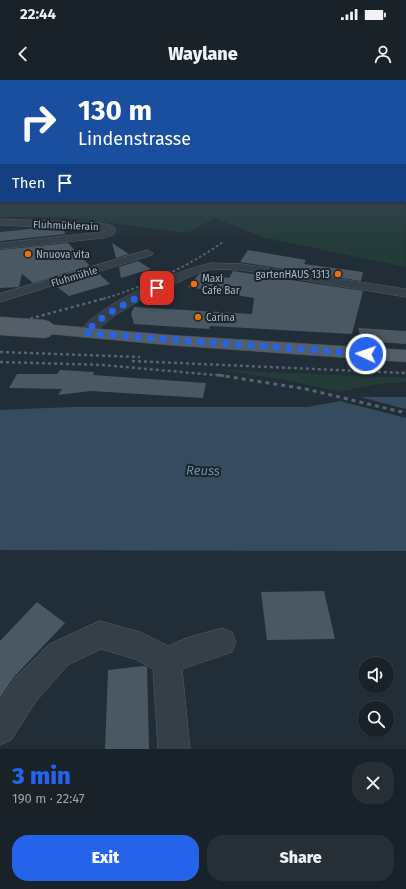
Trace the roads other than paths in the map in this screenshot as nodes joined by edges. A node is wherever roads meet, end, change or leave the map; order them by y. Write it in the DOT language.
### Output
graph roads {
  1 [pos="0,222"];
  2 [pos="0,246"];
  3 [pos="148,253"];
  4 [pos="406,293"];
  5 [pos="0,298"];
  6 [pos="0,326"];
  7 [pos="85,333"];
  8 [pos="406,356"];
  9 [pos="222,642"];
  10 [pos="167,662"];
  11 [pos="0,729"];
  12 [pos="174,749"];
  1 -- 2 [label="street, Fluhmühlerain"];
  3 -- 5 [label="street, Fluhmühle"];
  4 -- 7 [label="street"];
  6 -- 7 [label="main road, bridge"];
  7 -- 8 [label="main road"];
  9 -- 10 [label="street"];
  10 -- 11 [label="street"];
  10 -- 12 [label="street"];
}
